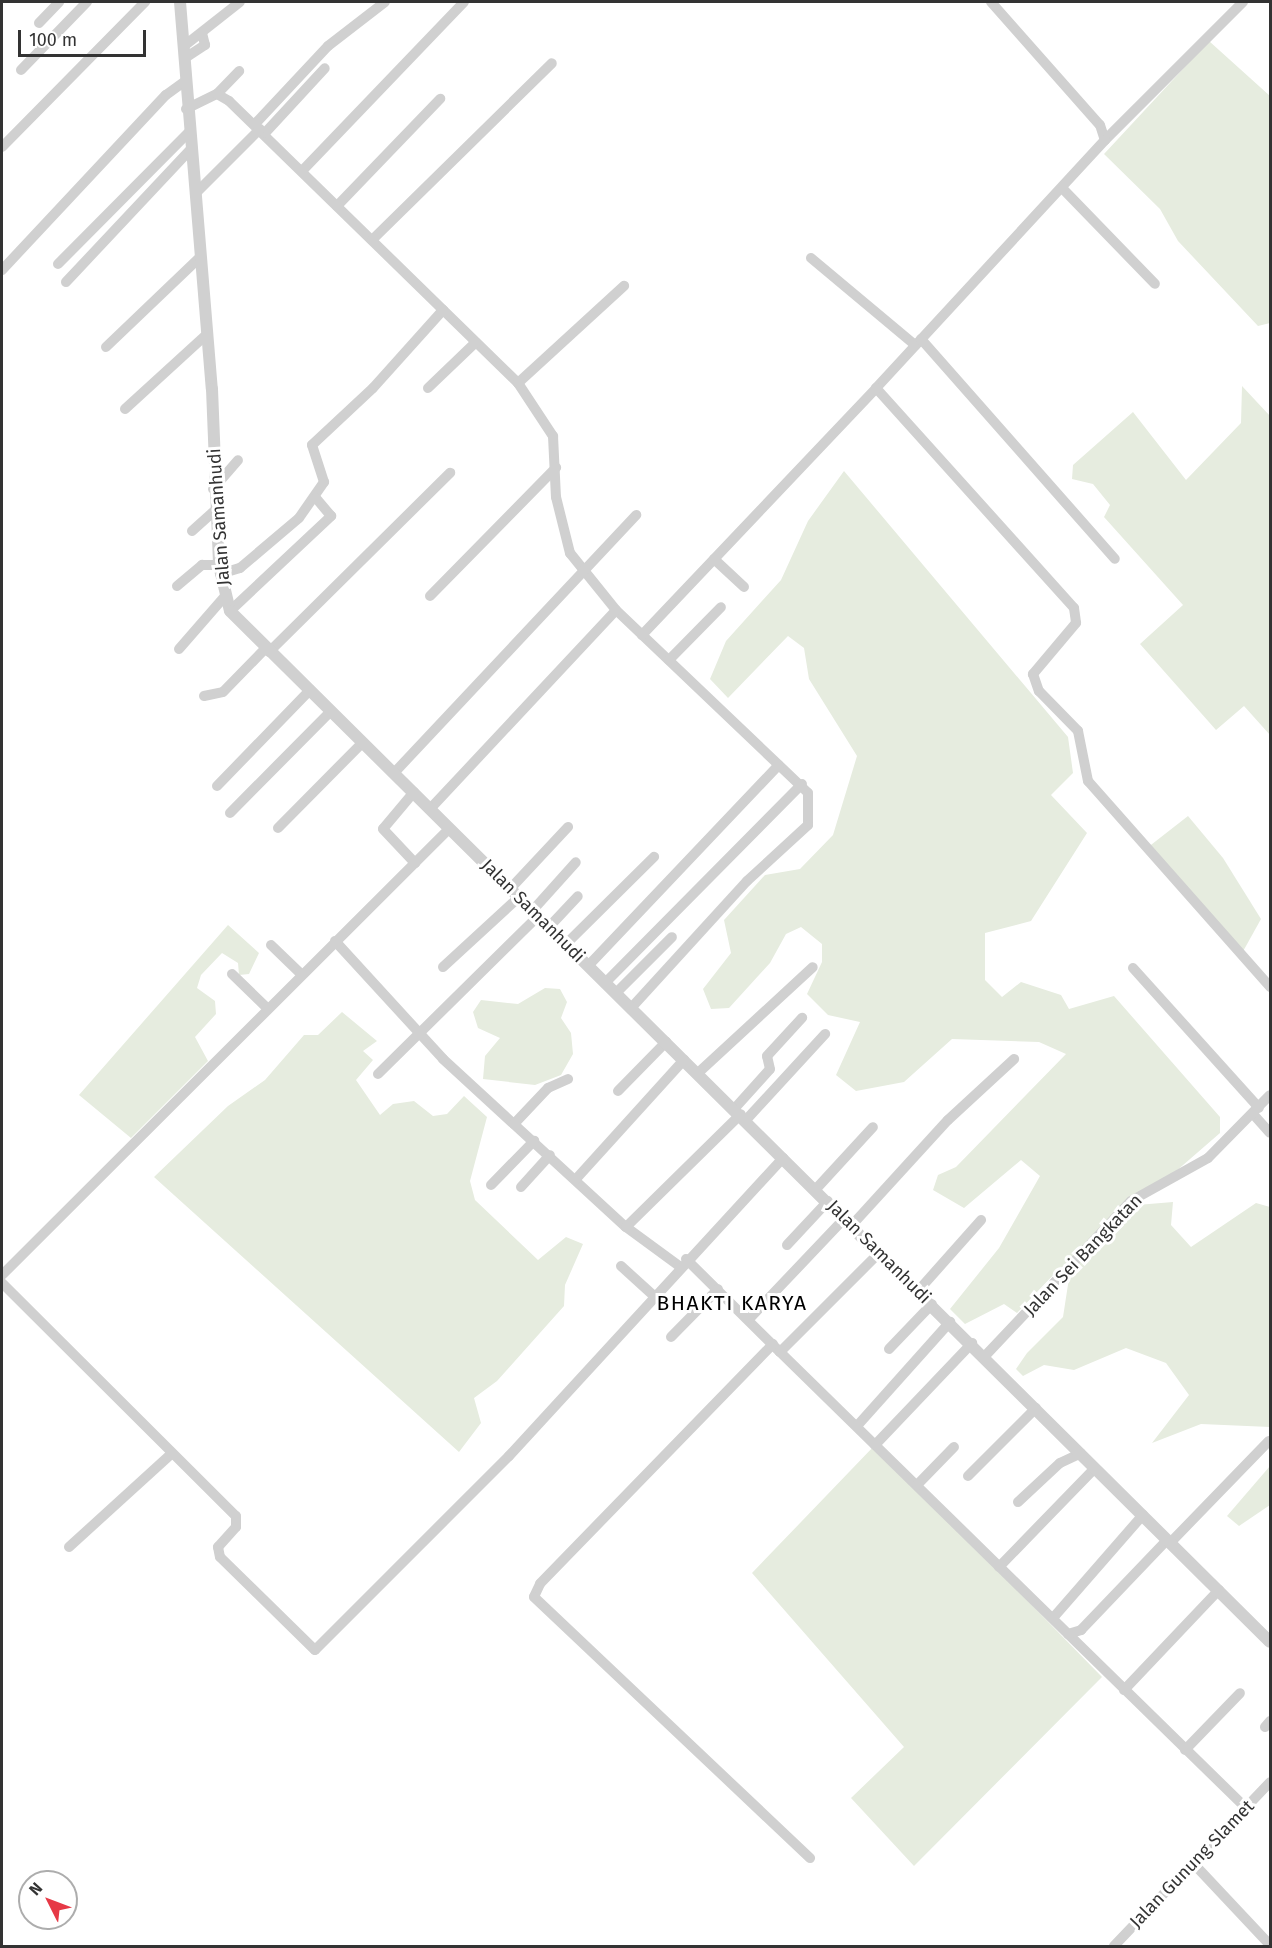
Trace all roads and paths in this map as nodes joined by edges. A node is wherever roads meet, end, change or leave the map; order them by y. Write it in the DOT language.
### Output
graph roads {
  1 [pos="59,2"];
  2 [pos="87,2"];
  3 [pos="145,2"];
  4 [pos="180,2"];
  5 [pos="240,2"];
  6 [pos="385,2"];
  7 [pos="464,2"];
  8 [pos="991,2"];
  9 [pos="1243,2"];
  10 [pos="39,23"];
  11 [pos="185,52"];
  12 [pos="552,63"];
  13 [pos="325,68"];
  14 [pos="21,70"];
  15 [pos="238,71"];
  16 [pos="186,80"];
  17 [pos="217,94"];
  18 [pos="440,99"];
  19 [pos="186,109"];
  20 [pos="260,129"];
  21 [pos="190,131"];
  22 [pos="1105,140"];
  23 [pos="2,147"];
  24 [pos="191,149"];
  25 [pos="302,171"];
  26 [pos="1063,189"];
  27 [pos="197,192"];
  28 [pos="338,206"];
  29 [pos="372,240"];
  30 [pos="199,258"];
  31 [pos="811,258"];
  32 [pos="58,264"];
  33 [pos="2,270"];
  34 [pos="66,282"];
  35 [pos="1155,284"];
  36 [pos="624,286"];
  37 [pos="443,310"];
  38 [pos="205,336"];
  39 [pos="476,342"];
  40 [pos="918,342"];
  41 [pos="106,347"];
  42 [pos="519,383"];
  43 [pos="428,388"];
  44 [pos="876,388"];
  45 [pos="126,409"];
  46 [pos="238,460"];
  47 [pos="556,468"];
  48 [pos="450,473"];
  49 [pos="213,489"];
  50 [pos="316,498"];
  51 [pos="215,510"];
  52 [pos="636,515"];
  53 [pos="192,531"];
  54 [pos="714,559"];
  55 [pos="1115,560"];
  56 [pos="219,570"];
  57 [pos="584,572"];
  58 [pos="177,586"];
  59 [pos="744,587"];
  60 [pos="225,596"];
  61 [pos="430,596"];
  62 [pos="721,607"];
  63 [pos="616,610"];
  64 [pos="230,611"];
  65 [pos="642,635"];
  66 [pos="179,649"];
  67 [pos="267,650"];
  68 [pos="669,660"];
  69 [pos="310,690"];
  70 [pos="204,696"];
  71 [pos="331,711"];
  72 [pos="362,743"];
  73 [pos="779,765"];
  74 [pos="394,773"];
  75 [pos="802,784"];
  76 [pos="218,786"];
  77 [pos="414,792"];
  78 [pos="430,809"];
  79 [pos="230,813"];
  80 [pos="568,827"];
  81 [pos="278,828"];
  82 [pos="449,829"];
  83 [pos="654,857"];
  84 [pos="576,862"];
  85 [pos="415,863"];
  86 [pos="514,893"];
  87 [pos="578,896"];
  88 [pos="535,913"];
  89 [pos="549,927"];
  90 [pos="672,937"];
  91 [pos="334,941"];
  92 [pos="566,944"];
  93 [pos="271,945"];
  94 [pos="588,966"];
  95 [pos="443,967"];
  96 [pos="813,967"];
  97 [pos="1133,968"];
  98 [pos="232,974"];
  99 [pos="301,974"];
  100 [pos="605,983"];
  101 [pos="1270,987"];
  102 [pos="616,993"];
  103 [pos="267,1008"];
  104 [pos="631,1008"];
  105 [pos="802,1018"];
  106 [pos="419,1033"];
  107 [pos="825,1034"];
  108 [pos="666,1042"];
  109 [pos="1014,1059"];
  110 [pos="684,1060"];
  111 [pos="698,1073"];
  112 [pos="378,1074"];
  113 [pos="568,1079"];
  114 [pos="618,1091"];
  115 [pos="1270,1095"];
  116 [pos="1256,1111"];
  117 [pos="741,1114"];
  118 [pos="514,1124"];
  119 [pos="873,1127"];
  120 [pos="1270,1133"];
  121 [pos="534,1141"];
  122 [pos="550,1155"];
  123 [pos="783,1158"];
  124 [pos="576,1179"];
  125 [pos="491,1185"];
  126 [pos="521,1187"];
  127 [pos="816,1189"];
  128 [pos="828,1201"];
  129 [pos="981,1220"];
  130 [pos="848,1221"];
  131 [pos="626,1227"];
  132 [pos="787,1245"];
  133 [pos="879,1253"];
  134 [pos="683,1262"];
  135 [pos="621,1266"];
  136 [pos="2,1275"];
  137 [pos="2,1283"];
  138 [pos="718,1289"];
  139 [pos="918,1290"];
  140 [pos="654,1296"];
  141 [pos="932,1305"];
  142 [pos="750,1318"];
  143 [pos="950,1322"];
  144 [pos="671,1337"];
  145 [pos="972,1343"];
  146 [pos="777,1348"];
  147 [pos="889,1349"];
  148 [pos="985,1356"];
  149 [pos="1036,1408"];
  150 [pos="857,1426"];
  151 [pos="1269,1441"];
  152 [pos="875,1445"];
  153 [pos="954,1447"];
  154 [pos="1081,1453"];
  155 [pos="170,1455"];
  156 [pos="1095,1467"];
  157 [pos="968,1476"];
  158 [pos="917,1485"];
  159 [pos="1018,1502"];
  160 [pos="1143,1515"];
  161 [pos="1168,1541"];
  162 [pos="69,1547"];
  163 [pos="999,1568"];
  164 [pos="1219,1590"];
  165 [pos="1053,1618"];
  166 [pos="1068,1634"];
  167 [pos="1270,1642"];
  168 [pos="1124,1690"];
  169 [pos="1240,1693"];
  170 [pos="1185,1750"];
  171 [pos="1270,1782"];
  172 [pos="1246,1808"];
  173 [pos="810,1858"];
  174 [pos="1193,1863"];
  175 [pos="1270,1945"];
  176 [pos="1114,1947"];
  1 -- 10 [label="street"];
  2 -- 14 [label="street"];
  3 -- 23 [label="street"];
  4 -- 11 [label="street, Jalan Samanhudi"];
  5 -- 11 [label="street"];
  6 -- 20 [label="street"];
  7 -- 25 [label="street"];
  8 -- 22 [label="street"];
  9 -- 22 [label="street"];
  11 -- 16 [label="street, Jalan Samanhudi"];
  12 -- 29 [label="street"];
  13 -- 20 [label="street"];
  15 -- 17 [label="street"];
  16 -- 19 [label="street, Jalan Samanhudi"];
  16 -- 33 [label="street"];
  17 -- 19 [label="street"];
  17 -- 20 [label="street"];
  18 -- 28 [label="street"];
  19 -- 21 [label="street, Jalan Samanhudi"];
  20 -- 25 [label="street"];
  20 -- 27 [label="street"];
  21 -- 24 [label="street, Jalan Samanhudi"];
  21 -- 32 [label="street"];
  22 -- 26 [label="street"];
  24 -- 27 [label="street, Jalan Samanhudi"];
  24 -- 34 [label="street"];
  25 -- 28 [label="street"];
  26 -- 35 [label="street"];
  26 -- 40 [label="street"];
  27 -- 30 [label="street, Jalan Samanhudi"];
  28 -- 29 [label="street"];
  29 -- 37 [label="street"];
  30 -- 38 [label="street, Jalan Samanhudi"];
  30 -- 41 [label="street"];
  31 -- 40 [label="street"];
  36 -- 42 [label="street"];
  37 -- 39 [label="street"];
  37 -- 50 [label="street"];
  38 -- 45 [label="street"];
  38 -- 49 [label="street, Jalan Samanhudi"];
  39 -- 42 [label="street"];
  39 -- 43 [label="street"];
  40 -- 44 [label="street"];
  40 -- 55 [label="street"];
  42 -- 47 [label="street"];
  44 -- 54 [label="street"];
  44 -- 101 [label="street"];
  46 -- 49 [label="street"];
  47 -- 57 [label="street"];
  47 -- 61 [label="street"];
  48 -- 67 [label="street"];
  49 -- 51 [label="street, Jalan Samanhudi"];
  50 -- 56 [label="street"];
  50 -- 64 [label="street"];
  51 -- 53 [label="street"];
  51 -- 56 [label="street, Jalan Samanhudi"];
  52 -- 57 [label="street"];
  54 -- 59 [label="street"];
  54 -- 65 [label="street"];
  56 -- 58 [label="street"];
  56 -- 60 [label="street, Jalan Samanhudi"];
  57 -- 63 [label="street"];
  57 -- 74 [label="street"];
  60 -- 64 [label="street, Jalan Samanhudi"];
  60 -- 66 [label="street"];
  62 -- 68 [label="street"];
  63 -- 65 [label="street"];
  63 -- 78 [label="street"];
  64 -- 67 [label="street, Jalan Samanhudi"];
  65 -- 68 [label="street"];
  67 -- 69 [label="street, Jalan Samanhudi"];
  67 -- 70 [label="street"];
  68 -- 73 [label="street"];
  69 -- 71 [label="street, Jalan Samanhudi"];
  69 -- 76 [label="street"];
  71 -- 72 [label="street, Jalan Samanhudi"];
  71 -- 79 [label="street"];
  72 -- 74 [label="street, Jalan Samanhudi"];
  72 -- 81 [label="street"];
  73 -- 75 [label="street"];
  73 -- 94 [label="street"];
  74 -- 77 [label="street, Jalan Samanhudi"];
  75 -- 100 [label="street"];
  75 -- 104 [label="street"];
  77 -- 78 [label="street, Jalan Samanhudi"];
  77 -- 85 [label="street"];
  78 -- 82 [label="street, Jalan Samanhudi"];
  80 -- 86 [label="street"];
  82 -- 85 [label="street"];
  82 -- 86 [label="street, Jalan Samanhudi"];
  83 -- 92 [label="street"];
  84 -- 88 [label="street"];
  85 -- 91 [label="street"];
  86 -- 88 [label="street, Jalan Samanhudi"];
  86 -- 95 [label="street"];
  87 -- 89 [label="street"];
  88 -- 89 [label="street, Jalan Samanhudi"];
  88 -- 106 [label="street"];
  89 -- 92 [label="street, Jalan Samanhudi"];
  90 -- 102 [label="street"];
  91 -- 99 [label="street"];
  91 -- 106 [label="street"];
  92 -- 94 [label="street, Jalan Samanhudi"];
  93 -- 99 [label="street"];
  94 -- 100 [label="street, Jalan Samanhudi"];
  96 -- 111 [label="street"];
  97 -- 116 [label="street"];
  98 -- 103 [label="street"];
  99 -- 103 [label="street"];
  100 -- 102 [label="street, Jalan Samanhudi"];
  102 -- 104 [label="street, Jalan Samanhudi"];
  103 -- 136 [label="street"];
  104 -- 108 [label="street, Jalan Samanhudi"];
  105 -- 117 [label="street"];
  106 -- 112 [label="street"];
  106 -- 118 [label="street"];
  107 -- 117 [label="street"];
  108 -- 110 [label="street, Jalan Samanhudi"];
  108 -- 114 [label="street"];
  109 -- 130 [label="street"];
  110 -- 111 [label="street, Jalan Samanhudi"];
  110 -- 124 [label="street"];
  111 -- 117 [label="street, Jalan Samanhudi"];
  113 -- 118 [label="street"];
  115 -- 116 [label="street, Jalan Sei Bangkatan"];
  116 -- 120 [label="street"];
  116 -- 148 [label="street, Jalan Sei Bangkatan"];
  117 -- 123 [label="street, Jalan Samanhudi"];
  117 -- 131 [label="street"];
  118 -- 121 [label="street"];
  119 -- 127 [label="street"];
  121 -- 122 [label="street"];
  121 -- 125 [label="street"];
  122 -- 124 [label="street"];
  122 -- 126 [label="street"];
  123 -- 127 [label="street, Jalan Samanhudi"];
  123 -- 134 [label="street"];
  124 -- 131 [label="street"];
  127 -- 128 [label="street, Jalan Samanhudi"];
  128 -- 130 [label="street, Jalan Samanhudi"];
  128 -- 132 [label="street"];
  129 -- 139 [label="street"];
  130 -- 133 [label="street, Jalan Samanhudi"];
  130 -- 142 [label="street"];
  131 -- 134 [label="street"];
  133 -- 139 [label="street, Jalan Samanhudi"];
  133 -- 146 [label="street"];
  134 -- 138 [label="street"];
  134 -- 140 [label="street"];
  135 -- 140 [label="street"];
  137 -- 155 [label="street"];
  138 -- 142 [label="street"];
  138 -- 144 [label="street"];
  139 -- 141 [label="street, Jalan Samanhudi"];
  140 -- 155 [label="street"];
  141 -- 143 [label="street, Jalan Samanhudi"];
  141 -- 147 [label="street"];
  142 -- 146 [label="street"];
  143 -- 145 [label="street, Jalan Samanhudi"];
  143 -- 150 [label="street"];
  145 -- 148 [label="street, Jalan Samanhudi"];
  145 -- 152 [label="street"];
  146 -- 150 [label="street"];
  146 -- 173 [label="street"];
  148 -- 149 [label="street, Jalan Samanhudi"];
  149 -- 154 [label="street, Jalan Samanhudi"];
  149 -- 157 [label="street"];
  150 -- 152 [label="street"];
  151 -- 161 [label="street"];
  152 -- 158 [label="street"];
  153 -- 158 [label="street"];
  154 -- 156 [label="street, Jalan Samanhudi"];
  154 -- 159 [label="street"];
  155 -- 162 [label="street"];
  156 -- 160 [label="street, Jalan Samanhudi"];
  156 -- 163 [label="street"];
  158 -- 163 [label="street"];
  160 -- 161 [label="street, Jalan Samanhudi"];
  160 -- 165 [label="street"];
  161 -- 164 [label="street, Jalan Samanhudi"];
  161 -- 166 [label="street"];
  163 -- 165 [label="street"];
  164 -- 167 [label="street, Jalan Samanhudi"];
  164 -- 168 [label="street"];
  165 -- 166 [label="street"];
  166 -- 168 [label="street"];
  168 -- 170 [label="street"];
  169 -- 170 [label="street"];
  170 -- 172 [label="street"];
  171 -- 172 [label="street, Jalan Gunung Slamet"];
  172 -- 174 [label="street, Jalan Gunung Slamet"];
  174 -- 175 [label="street"];
  174 -- 176 [label="street, Jalan Gunung Slamet"];
}
